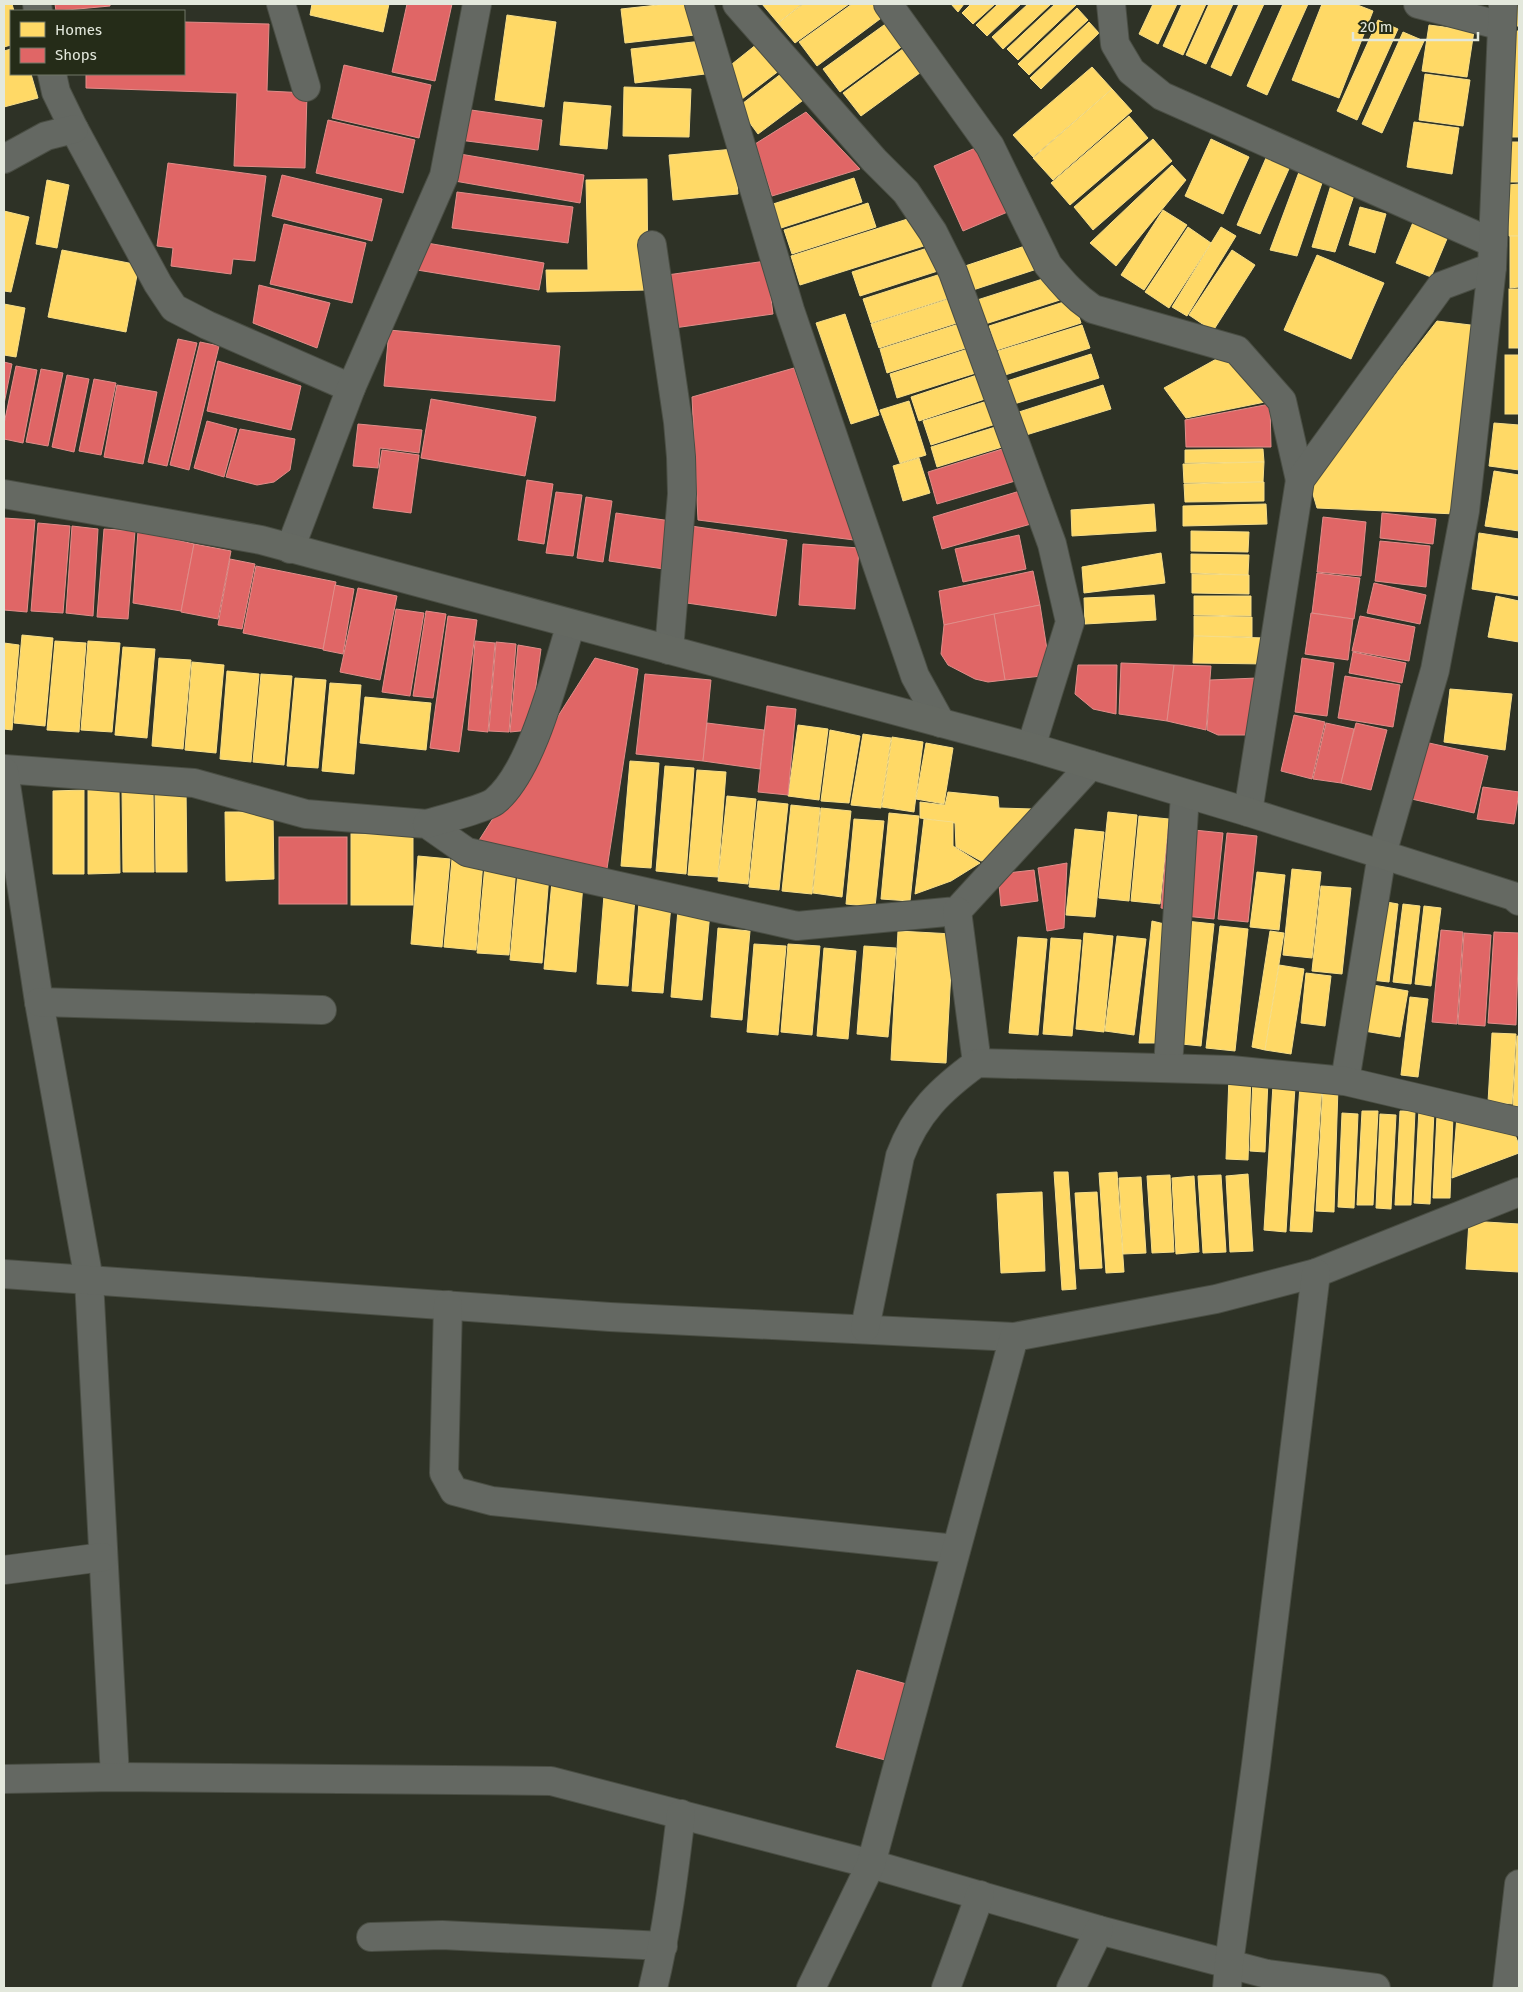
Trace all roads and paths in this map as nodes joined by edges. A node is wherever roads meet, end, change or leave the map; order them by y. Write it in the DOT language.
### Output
graph roads {
  1 [pos="282,4"];
  2 [pos="477,4"];
  3 [pos="699,4"];
  4 [pos="738,4"];
  5 [pos="888,4"];
  6 [pos="1111,4"];
  7 [pos="1418,4"];
  8 [pos="1502,15"];
  9 [pos="52,75"];
  10 [pos="306,87"];
  11 [pos="74,129"];
  12 [pos="4,159"];
  13 [pos="652,245"];
  14 [pos="1493,255"];
  15 [pos="350,388"];
  16 [pos="1300,480"];
  17 [pos="4,494"];
  18 [pos="290,549"];
  19 [pos="571,624"];
  20 [pos="669,650"];
  21 [pos="940,723"];
  22 [pos="1031,748"];
  23 [pos="1092,765"];
  24 [pos="4,770"];
  25 [pos="1185,794"];
  26 [pos="1248,812"];
  27 [pos="427,824"];
  28 [pos="1382,854"];
  29 [pos="1517,897"];
  30 [pos="957,911"];
  31 [pos="39,1002"];
  32 [pos="322,1010"];
  33 [pos="977,1063"];
  34 [pos="1168,1067"];
  35 [pos="1345,1081"];
  36 [pos="1519,1122"];
  37 [pos="1519,1192"];
  38 [pos="1316,1273"];
  39 [pos="4,1274"];
  40 [pos="89,1280"];
  41 [pos="448,1306"];
  42 [pos="865,1328"];
  43 [pos="1014,1336"];
  44 [pos="956,1549"];
  45 [pos="103,1557"];
  46 [pos="4,1570"];
  47 [pos="115,1777"];
  48 [pos="4,1779"];
  49 [pos="681,1814"];
  50 [pos="871,1864"];
  51 [pos="1519,1884"];
  52 [pos="980,1895"];
  53 [pos="1099,1930"];
  54 [pos="371,1937"];
  55 [pos="663,1946"];
  56 [pos="1228,1976"];
  57 [pos="653,1988"];
  58 [pos="811,1988"];
  59 [pos="946,1988"];
  60 [pos="1070,1988"];
  61 [pos="1376,1988"];
  62 [pos="1507,1988"];
  1 -- 10 [label="street"];
  2 -- 15 [label="street"];
  3 -- 21 [label="street"];
  4 -- 22 [label="street"];
  5 -- 16 [label="street"];
  6 -- 14 [label="street"];
  7 -- 8 [label="street"];
  8 -- 14 [label="street"];
  9 -- 11 [label="street"];
  11 -- 12 [label="street"];
  11 -- 15 [label="street"];
  13 -- 20 [label="street"];
  14 -- 16 [label="street"];
  14 -- 28 [label="street"];
  15 -- 18 [label="street"];
  16 -- 26 [label="street"];
  17 -- 18 [label="main road"];
  18 -- 19 [label="main road"];
  19 -- 20 [label="main road"];
  19 -- 27 [label="street"];
  20 -- 21 [label="main road"];
  21 -- 22 [label="main road"];
  22 -- 23 [label="main road"];
  23 -- 25 [label="main road"];
  23 -- 30 [label="street"];
  24 -- 27 [label="street"];
  24 -- 31 [label="street"];
  25 -- 26 [label="main road"];
  25 -- 34 [label="street"];
  26 -- 28 [label="main road"];
  27 -- 30 [label="street"];
  28 -- 29 [label="main road"];
  28 -- 35 [label="street"];
  30 -- 33 [label="street"];
  31 -- 32 [label="street"];
  31 -- 40 [label="street"];
  33 -- 34 [label="street"];
  33 -- 42 [label="street"];
  34 -- 35 [label="street"];
  35 -- 36 [label="street"];
  37 -- 38 [label="street"];
  38 -- 43 [label="street"];
  38 -- 56 [label="street"];
  39 -- 40 [label="street"];
  40 -- 41 [label="street"];
  40 -- 45 [label="street"];
  41 -- 42 [label="street"];
  41 -- 44 [label="street"];
  42 -- 43 [label="street"];
  43 -- 44 [label="street"];
  44 -- 50 [label="street"];
  45 -- 46 [label="street"];
  45 -- 47 [label="street"];
  47 -- 48 [label="street"];
  47 -- 49 [label="street"];
  49 -- 50 [label="street"];
  49 -- 55 [label="street"];
  50 -- 52 [label="street"];
  50 -- 58 [label="street"];
  51 -- 62 [label="street"];
  52 -- 53 [label="street"];
  52 -- 59 [label="street"];
  53 -- 56 [label="street"];
  53 -- 60 [label="street"];
  54 -- 55 [label="street"];
  55 -- 57 [label="street"];
  56 -- 61 [label="street"];
}
